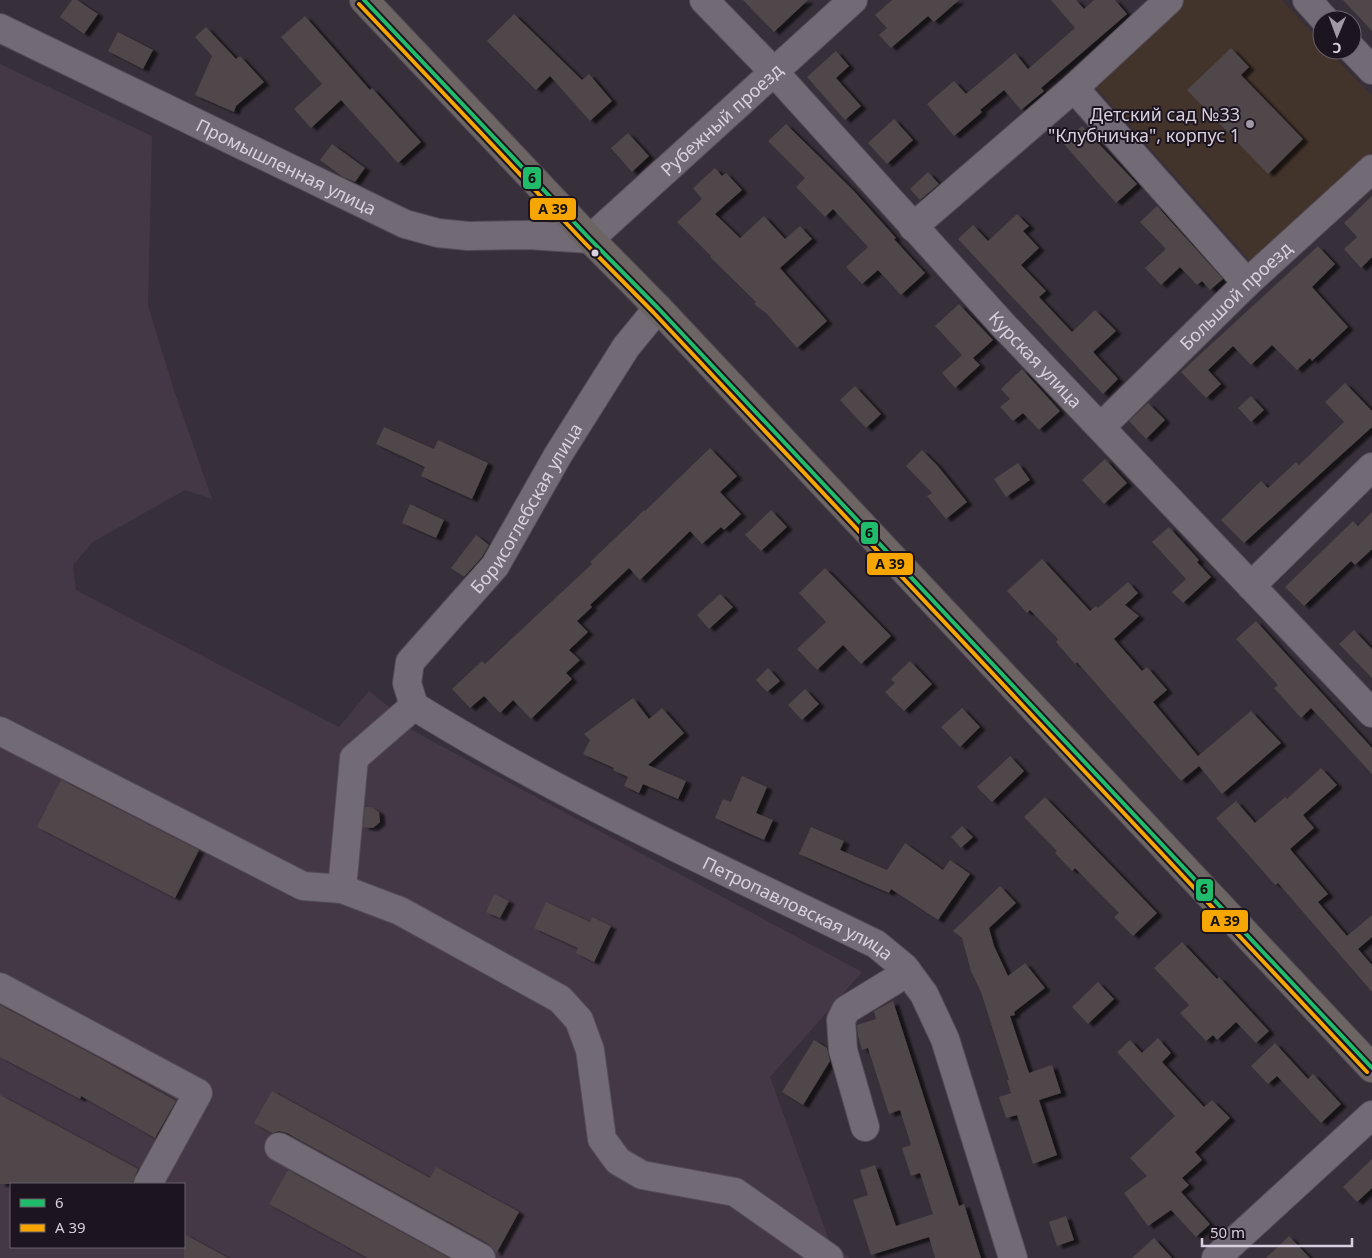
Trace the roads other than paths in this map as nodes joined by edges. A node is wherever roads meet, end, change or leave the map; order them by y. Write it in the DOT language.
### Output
graph roads {
  1 [pos="364,0"];
  2 [pos="704,0"];
  3 [pos="853,0"];
  4 [pos="1169,0"];
  5 [pos="1307,0"];
  6 [pos="1316,10"];
  7 [pos="0,28"];
  8 [pos="1362,60"];
  9 [pos="1372,70"];
  10 [pos="774,72"];
  11 [pos="1074,88"];
  12 [pos="1372,169"];
  13 [pos="913,227"];
  14 [pos="590,240"];
  15 [pos="1247,284"];
  16 [pos="658,308"];
  17 [pos="1101,427"];
  18 [pos="1372,467"];
  19 [pos="1251,586"];
  20 [pos="414,706"];
  21 [pos="1372,713"];
  22 [pos="0,731"];
  23 [pos="342,889"];
  24 [pos="908,972"];
  25 [pos="0,987"];
  26 [pos="1372,1068"];
  27 [pos="1372,1115"];
  28 [pos="865,1127"];
  29 [pos="278,1147"];
  30 [pos="149,1183"];
  31 [pos="481,1258"];
  32 [pos="829,1258"];
  33 [pos="1013,1258"];
  34 [pos="1216,1258"];
  1 -- 14 [label="main road"];
  2 -- 10 [label="street, Курская улица"];
  3 -- 10 [label="street, Рубежный проезд"];
  4 -- 11 [label="street"];
  5 -- 6 [label="street"];
  7 -- 14 [label="street, Промышленная улица"];
  8 -- 9 [label="street"];
  10 -- 13 [label="street, Курская улица"];
  10 -- 14 [label="street, Рубежный проезд"];
  11 -- 13 [label="street"];
  11 -- 15 [label="street"];
  12 -- 15 [label="street, Большой проезд"];
  13 -- 17 [label="street, Курская улица"];
  14 -- 16 [label="main road"];
  15 -- 17 [label="street, Большой проезд"];
  16 -- 20 [label="street, Борисоглебская улица"];
  16 -- 26 [label="main road"];
  17 -- 19 [label="street, Курская улица"];
  18 -- 19 [label="street"];
  19 -- 21 [label="street, Курская улица"];
  20 -- 23 [label="street"];
  20 -- 24 [label="street, Петропавловская улица"];
  22 -- 23 [label="street"];
  23 -- 32 [label="street"];
  24 -- 28 [label="street"];
  24 -- 33 [label="street, Петропавловская улица"];
  25 -- 30 [label="street"];
  27 -- 34 [label="street"];
  29 -- 31 [label="street"];
}
